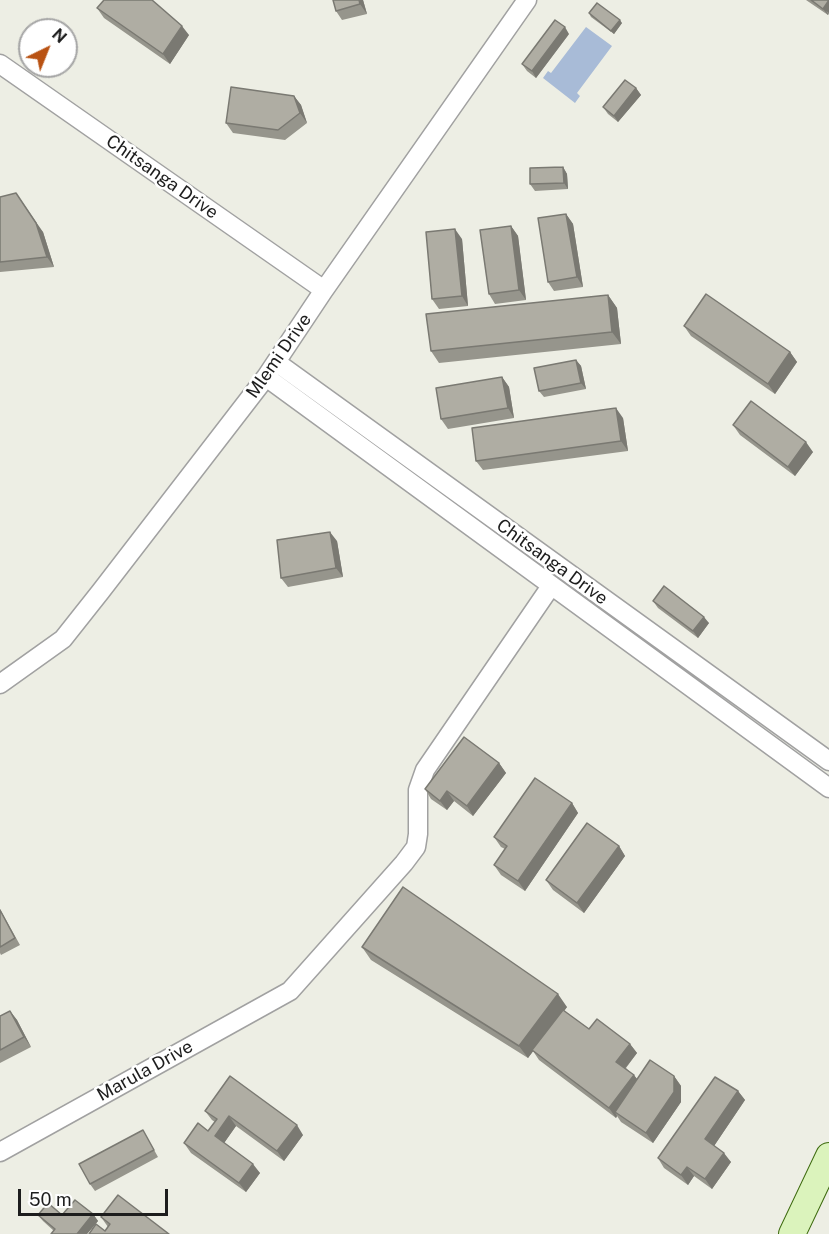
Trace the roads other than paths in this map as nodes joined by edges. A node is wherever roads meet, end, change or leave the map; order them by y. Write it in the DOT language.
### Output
graph roads {
  1 [pos="527,0"];
  2 [pos="0,64"];
  3 [pos="324,290"];
  4 [pos="271,370"];
  5 [pos="551,586"];
  6 [pos="0,684"];
  7 [pos="829,761"];
  8 [pos="829,788"];
  9 [pos="0,1152"];
  10 [pos="829,1156"];
  11 [pos="792,1234"];
  1 -- 3 [label="street, Mlemi Drive"];
  2 -- 3 [label="street, Chitsanga Drive"];
  3 -- 4 [label="street, Mlemi Drive"];
  4 -- 5 [label="street"];
  4 -- 6 [label="street, Mlemi Drive"];
  4 -- 7 [label="street, Chitsanga Drive"];
  5 -- 8 [label="street"];
  5 -- 9 [label="street, Marula Drive"];
  10 -- 11 [label="street"];
}
